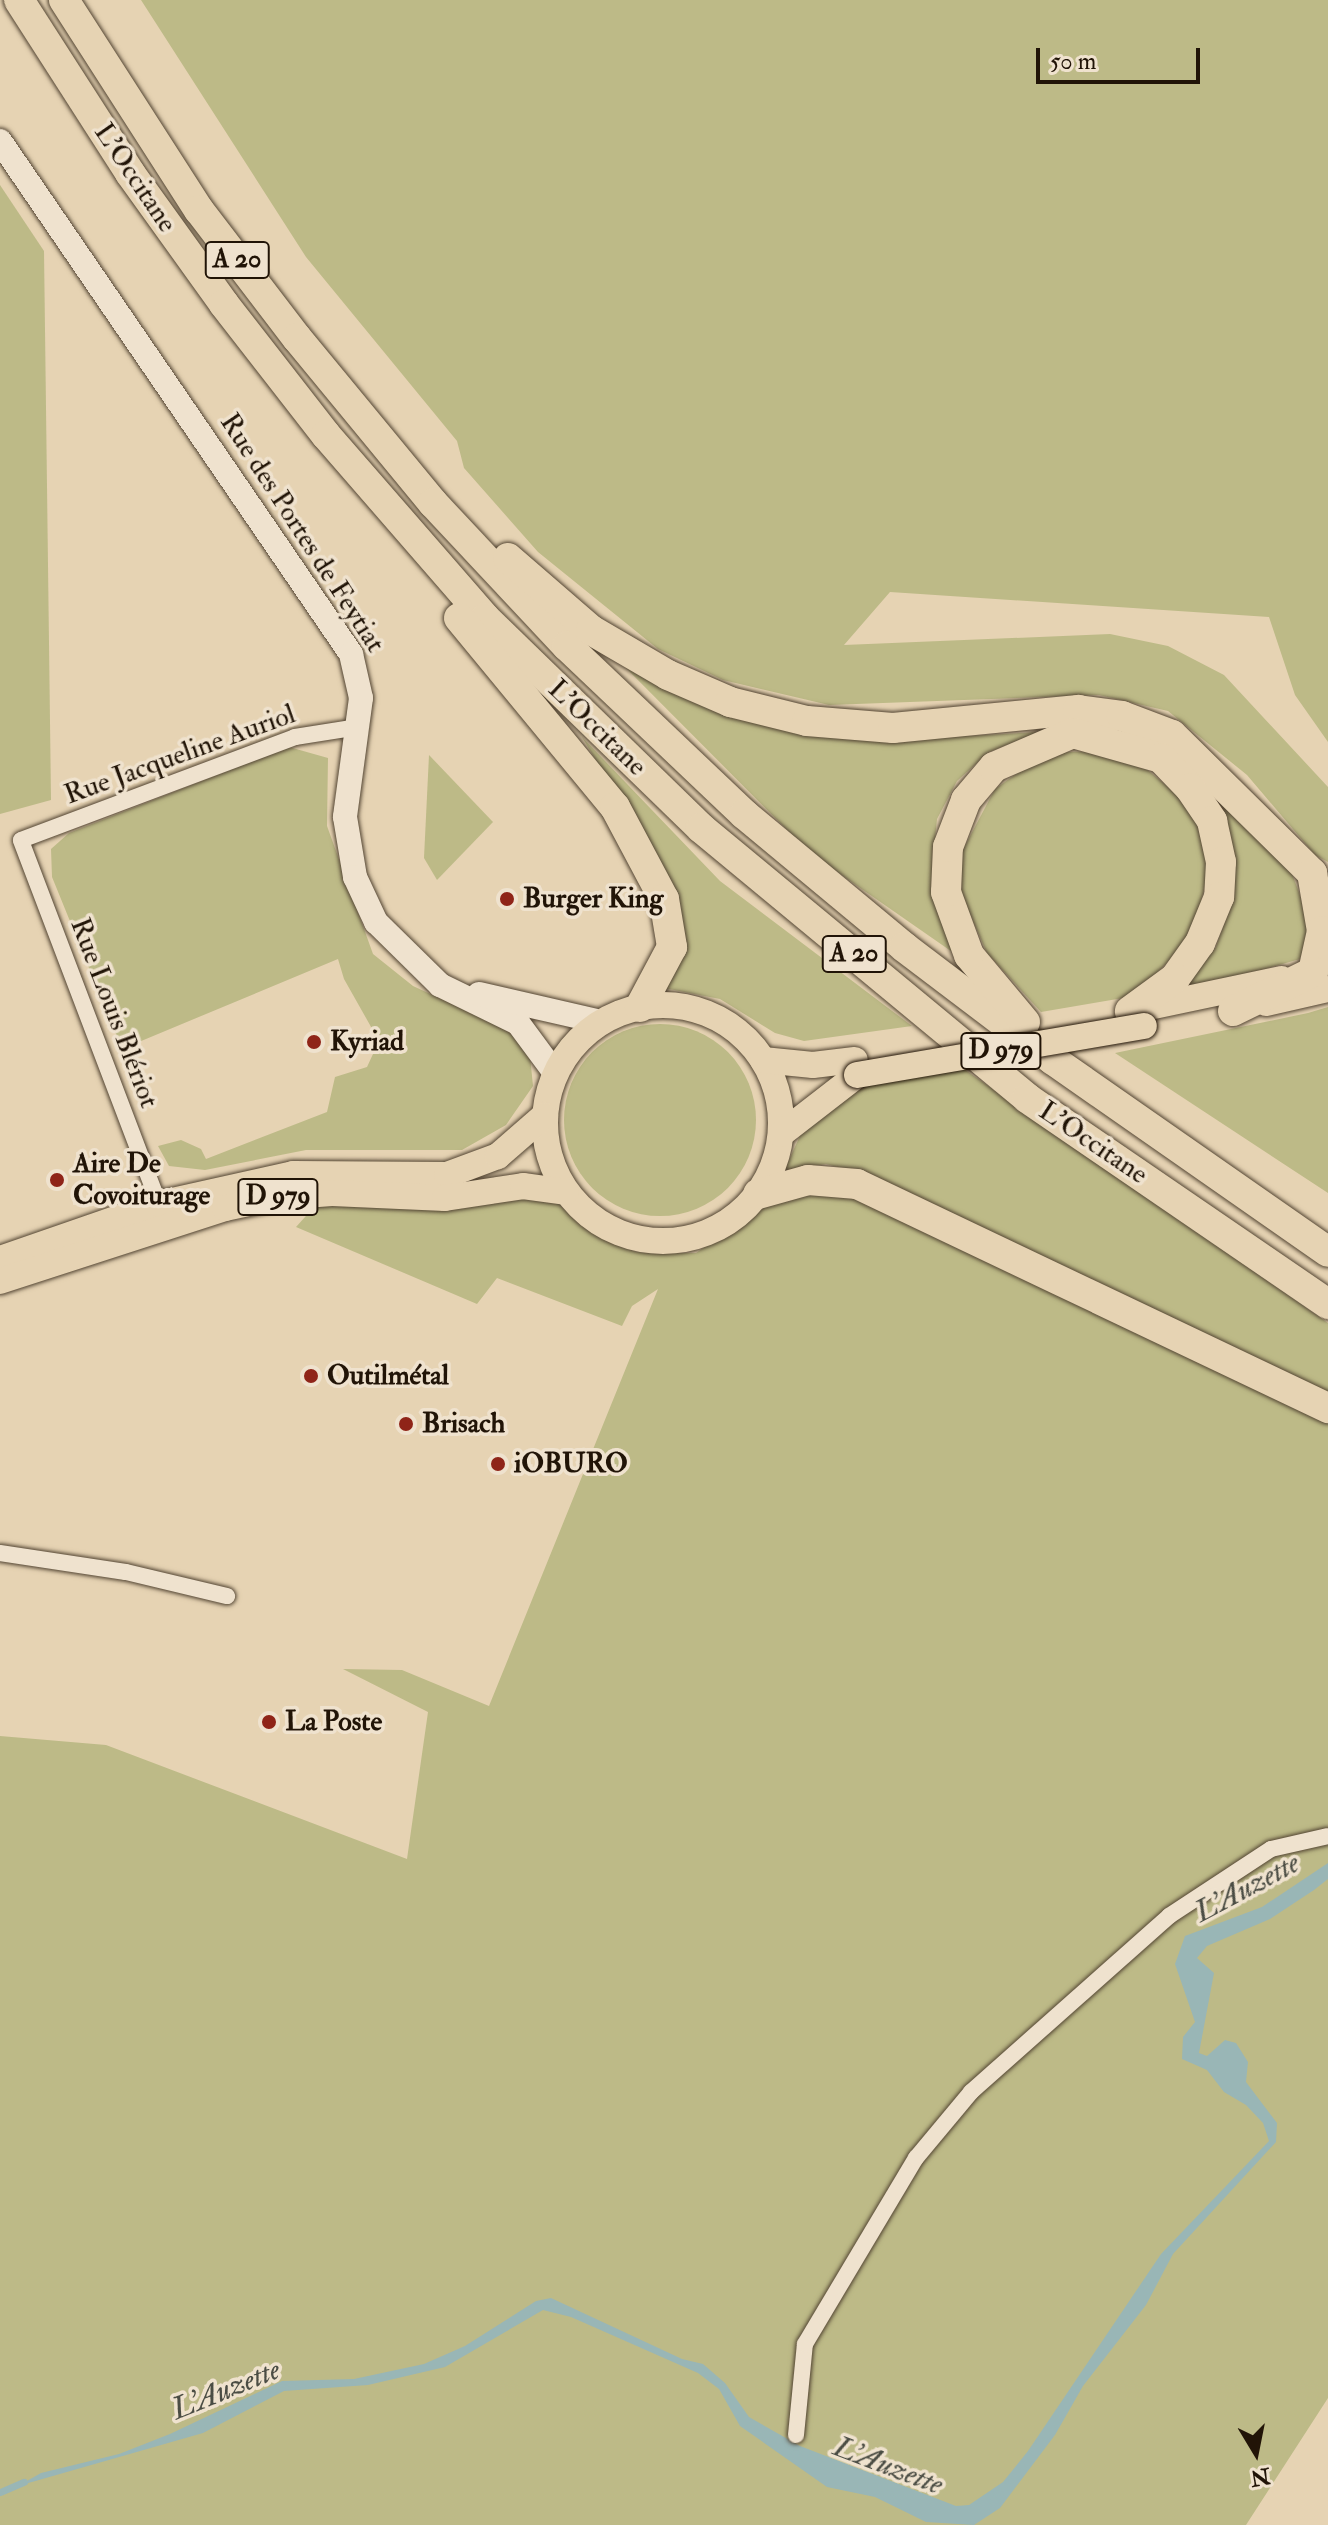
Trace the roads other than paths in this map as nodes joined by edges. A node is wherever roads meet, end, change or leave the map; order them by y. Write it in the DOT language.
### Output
graph roads {
  1 [pos="19,0"];
  2 [pos="64,0"];
  3 [pos="0,141"];
  4 [pos="433,503"];
  5 [pos="425,551"];
  6 [pos="358,727"];
  7 [pos="21,840"];
  8 [pos="1320,880"];
  9 [pos="1323,977"];
  10 [pos="440,985"];
  11 [pos="640,1007"];
  12 [pos="1233,1011"];
  13 [pos="1137,1018"];
  14 [pos="601,1022"];
  15 [pos="763,1060"];
  16 [pos="856,1068"];
  17 [pos="555,1073"];
  18 [pos="1083,1080"];
  19 [pos="545,1115"];
  20 [pos="781,1134"];
  21 [pos="566,1192"];
  22 [pos="758,1194"];
  23 [pos="159,1204"];
  24 [pos="1328,1252"];
  25 [pos="0,1259"];
  26 [pos="0,1281"];
  27 [pos="1328,1304"];
  28 [pos="1328,1408"];
  29 [pos="0,1553"];
  30 [pos="227,1596"];
  31 [pos="1328,1836"];
  32 [pos="796,2435"];
  1 -- 5 [label="highway, L'Occitane / A 20"];
  2 -- 4 [label="highway, L'Occitane / A 20"];
  3 -- 6 [label="street, Rue des Portes de Feytiat"];
  4 -- 8 [label="highway"];
  4 -- 18 [label="highway, L'Occitane / A 20"];
  5 -- 11 [label="highway"];
  5 -- 27 [label="highway, L'Occitane / A 20"];
  6 -- 7 [label="street, Rue Jacqueline Auriol"];
  6 -- 10 [label="street, Rue des Portes de Feytiat"];
  7 -- 23 [label="street, Rue Louis Blériot"];
  8 -- 9 [label="highway"];
  9 -- 12 [label="highway"];
  9 -- 13 [label="main road, D 979"];
  10 -- 14 [label="street"];
  10 -- 17 [label="street, Rue des Portes de Feytiat"];
  11 -- 14 [label="main road"];
  11 -- 15 [label="main road"];
  12 -- 13 [label="main road, D 979"];
  13 -- 16 [label="main road, D 979, bridge"];
  13 -- 18 [label="highway"];
  14 -- 17 [label="main road"];
  15 -- 16 [label="main road, D 979"];
  15 -- 20 [label="main road"];
  16 -- 20 [label="main road, D 979"];
  17 -- 19 [label="main road"];
  18 -- 24 [label="highway, L'Occitane / A 20"];
  19 -- 21 [label="main road"];
  19 -- 23 [label="main road, D 979"];
  20 -- 22 [label="main road"];
  21 -- 22 [label="main road"];
  21 -- 26 [label="main road, D 979"];
  22 -- 28 [label="highway"];
  23 -- 25 [label="main road, D 979"];
  29 -- 30 [label="street"];
  31 -- 32 [label="street"];
}
